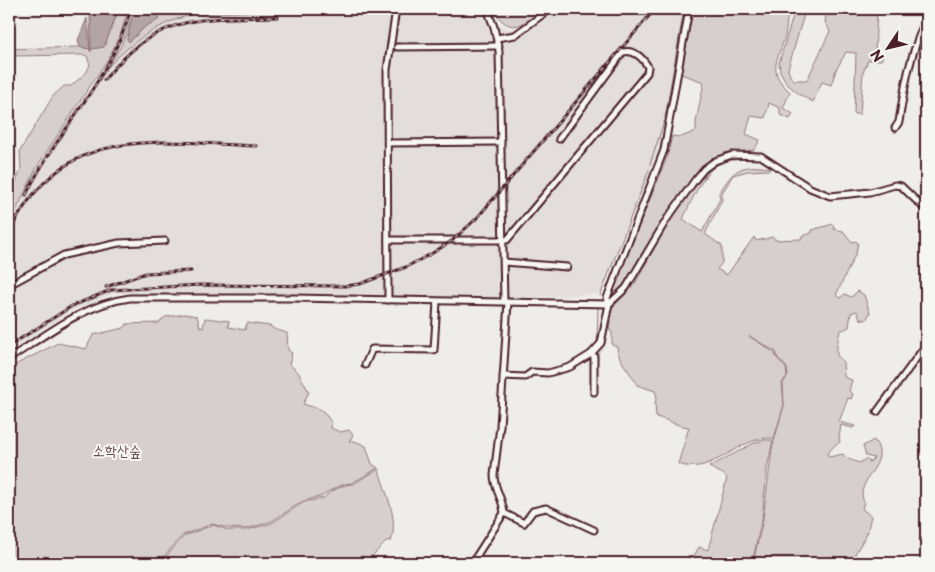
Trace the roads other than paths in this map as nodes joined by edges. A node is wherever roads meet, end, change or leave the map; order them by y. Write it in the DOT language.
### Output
graph roads {
  1 [pos="396,9"];
  2 [pos="487,9"];
  3 [pos="550,9"];
  4 [pos="689,9"];
  5 [pos="926,19"];
  6 [pos="497,38"];
  7 [pos="498,46"];
  8 [pos="397,48"];
  9 [pos="895,128"];
  10 [pos="559,139"];
  11 [pos="501,142"];
  12 [pos="388,143"];
  13 [pos="926,210"];
  14 [pos="388,240"];
  15 [pos="165,241"];
  16 [pos="503,242"];
  17 [pos="504,262"];
  18 [pos="567,267"];
  19 [pos="9,285"];
  20 [pos="388,300"];
  21 [pos="437,302"];
  22 [pos="506,302"];
  23 [pos="609,304"];
  24 [pos="926,344"];
  25 [pos="595,350"];
  26 [pos="9,359"];
  27 [pos="365,365"];
  28 [pos="503,376"];
  29 [pos="594,392"];
  30 [pos="877,412"];
  31 [pos="504,513"];
  32 [pos="594,530"];
  33 [pos="472,563"];
  1 -- 12 [label="street"];
  2 -- 6 [label="street"];
  3 -- 6 [label="street"];
  4 -- 23 [label="street"];
  5 -- 9 [label="street"];
  6 -- 7 [label="street"];
  7 -- 8 [label="street"];
  7 -- 11 [label="street"];
  10 -- 16 [label="street"];
  11 -- 12 [label="street"];
  11 -- 16 [label="street"];
  12 -- 14 [label="street"];
  13 -- 23 [label="street"];
  14 -- 16 [label="street"];
  14 -- 20 [label="street"];
  15 -- 19 [label="street"];
  16 -- 17 [label="street"];
  17 -- 18 [label="street"];
  17 -- 22 [label="street"];
  20 -- 21 [label="street"];
  20 -- 26 [label="street"];
  21 -- 22 [label="street"];
  21 -- 27 [label="street"];
  22 -- 23 [label="street"];
  22 -- 28 [label="street"];
  23 -- 25 [label="street"];
  24 -- 30 [label="street"];
  25 -- 28 [label="street"];
  25 -- 29 [label="street"];
  28 -- 31 [label="street"];
  31 -- 32 [label="street"];
  31 -- 33 [label="street"];
}
